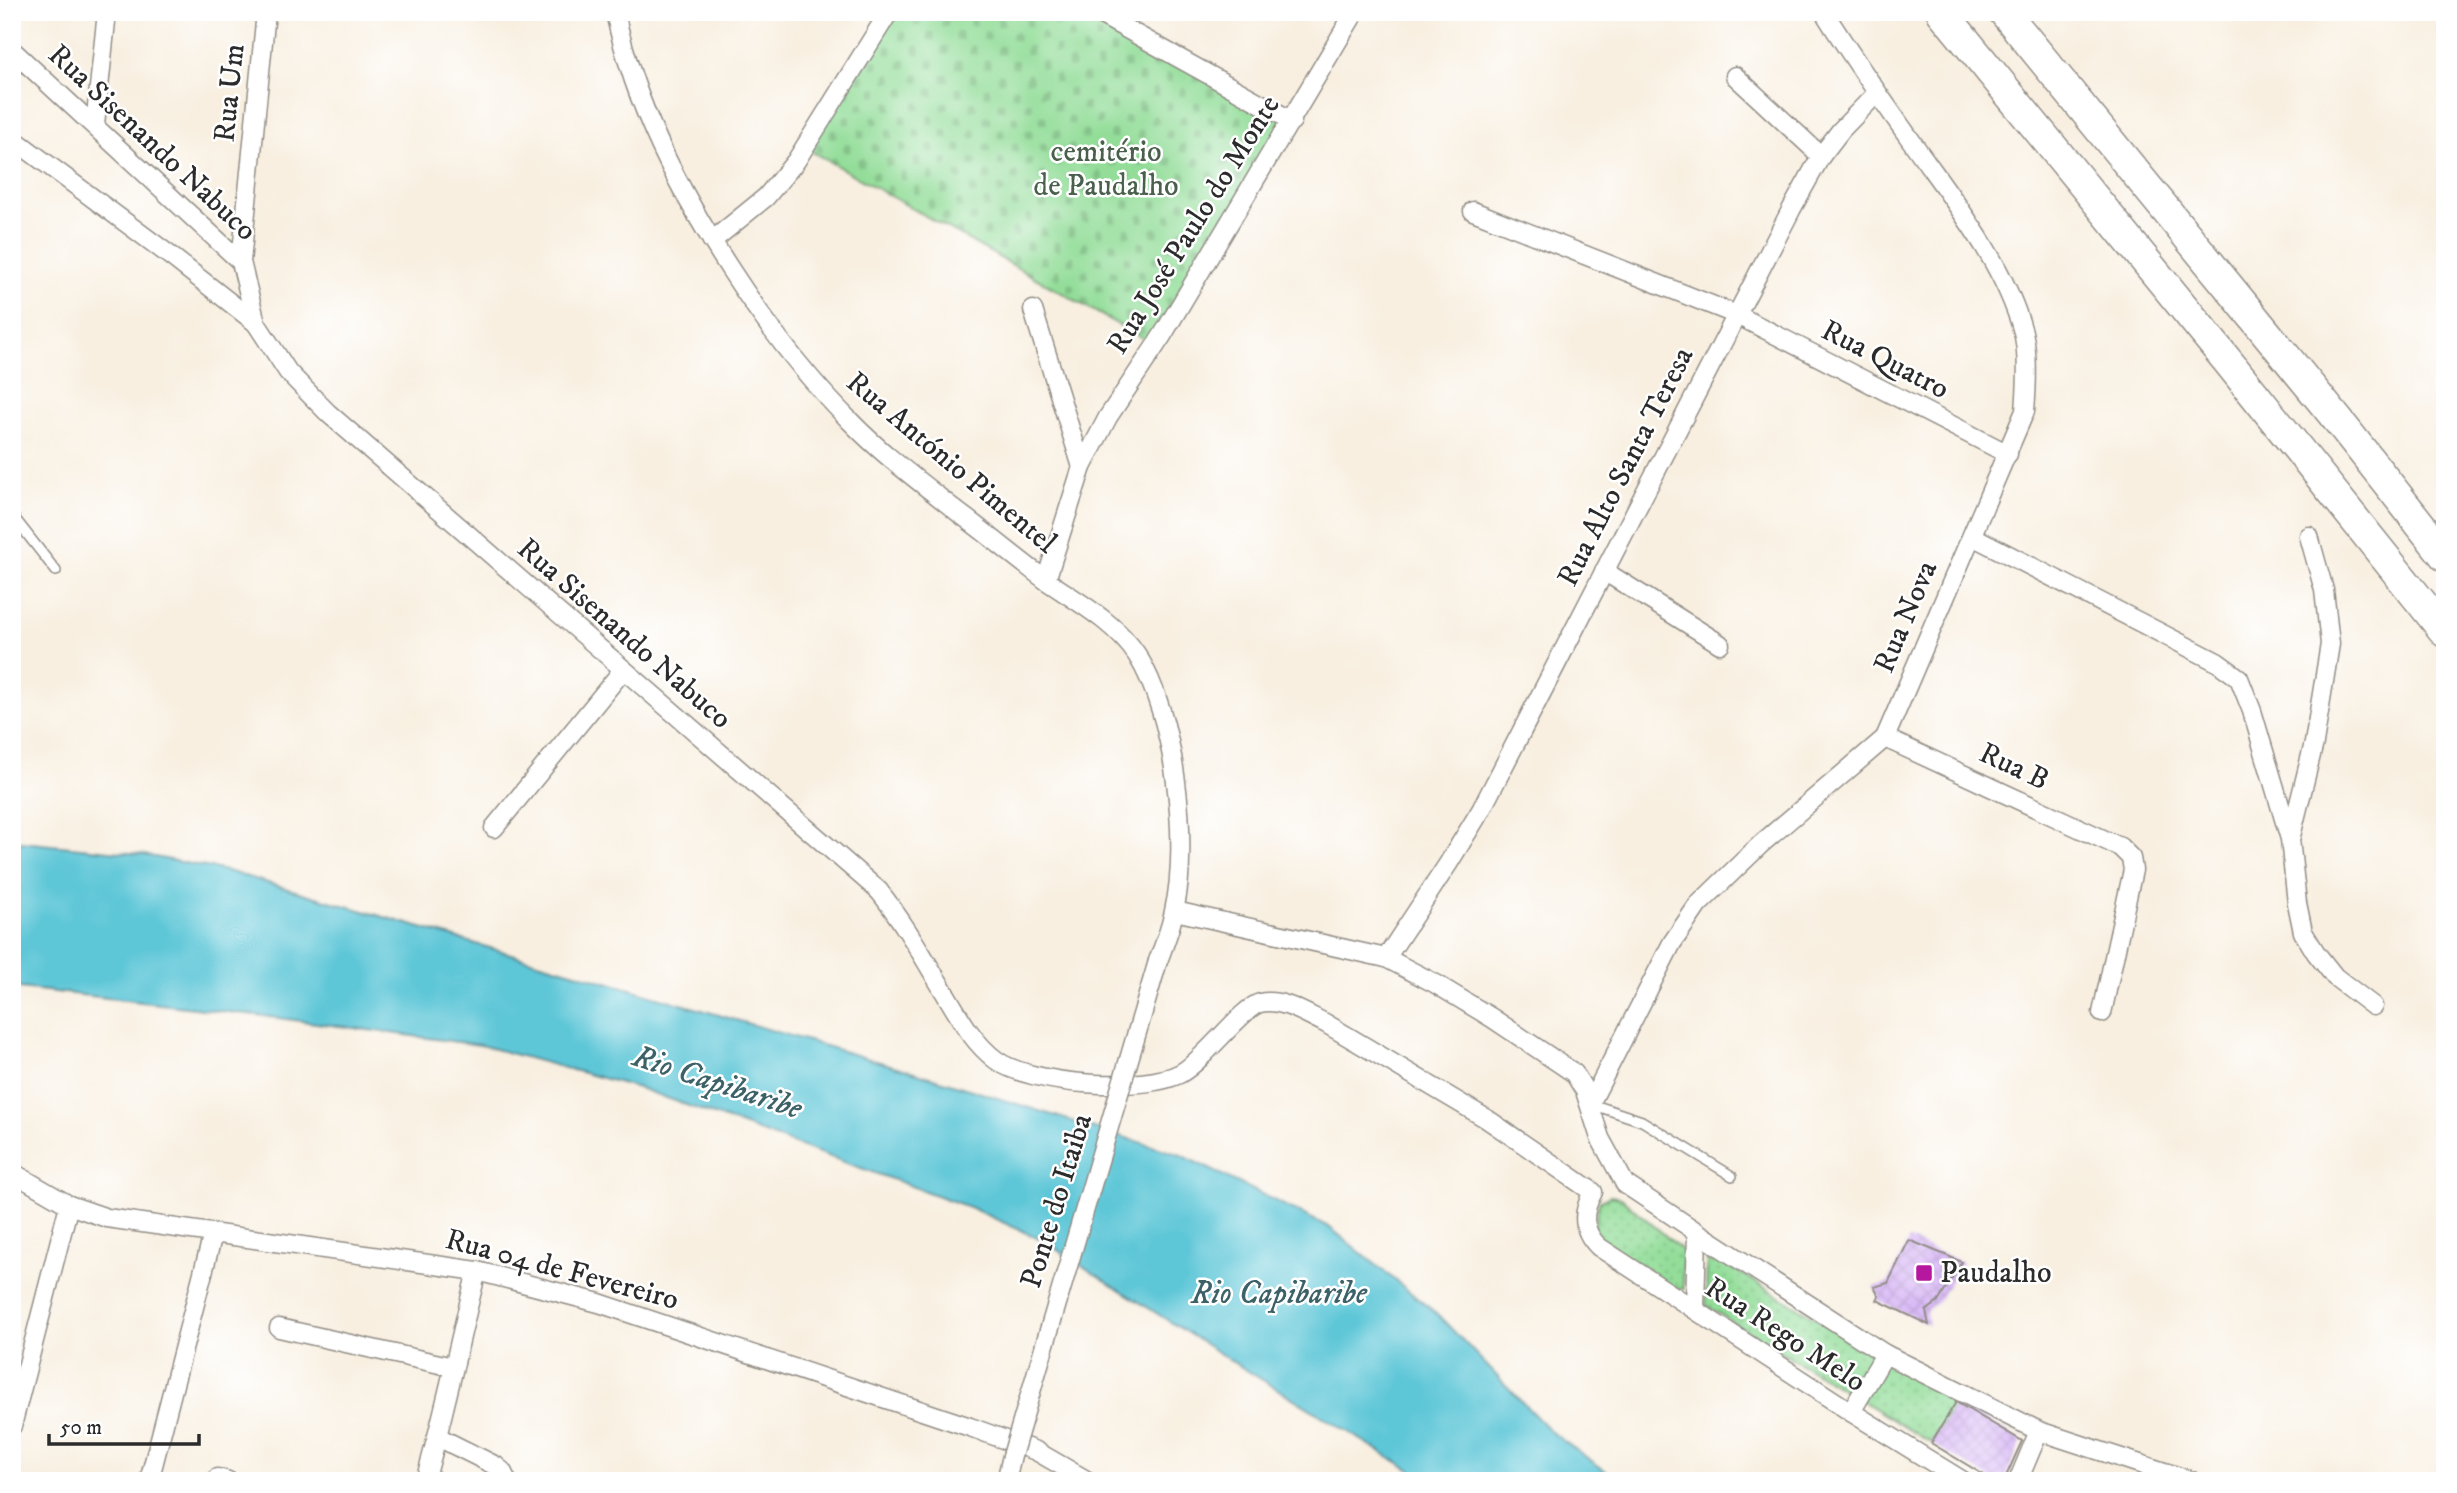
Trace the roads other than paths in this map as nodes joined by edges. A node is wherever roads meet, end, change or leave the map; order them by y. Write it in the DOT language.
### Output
graph roads {
  1 [pos="107,12"];
  2 [pos="266,12"];
  3 [pos="615,12"];
  4 [pos="889,12"];
  5 [pos="1355,12"];
  6 [pos="1824,12"];
  7 [pos="1942,12"];
  8 [pos="2004,12"];
  9 [pos="1107,15"];
  10 [pos="12,50"];
  11 [pos="1735,76"];
  12 [pos="1877,93"];
  13 [pos="1292,121"];
  14 [pos="95,125"];
  15 [pos="12,138"];
  16 [pos="1821,156"];
  17 [pos="1473,211"];
  18 [pos="712,241"];
  19 [pos="241,262"];
  20 [pos="1033,310"];
  21 [pos="1737,315"];
  22 [pos="256,323"];
  23 [pos="2008,454"];
  24 [pos="1082,467"];
  25 [pos="12,515"];
  26 [pos="1972,536"];
  27 [pos="2309,536"];
  28 [pos="2445,556"];
  29 [pos="56,571"];
  30 [pos="1604,571"];
  31 [pos="1046,580"];
  32 [pos="2445,632"];
  33 [pos="1720,644"];
  34 [pos="623,670"];
  35 [pos="1885,737"];
  36 [pos="494,828"];
  37 [pos="2290,839"];
  38 [pos="1175,911"];
  39 [pos="1386,958"];
  40 [pos="1158,961"];
  41 [pos="2373,1006"];
  42 [pos="2102,1013"];
  43 [pos="1590,1104"];
  44 [pos="12,1172"];
  45 [pos="1732,1176"];
  46 [pos="1625,1184"];
  47 [pos="1593,1192"];
  48 [pos="69,1205"];
  49 [pos="1698,1232"];
  50 [pos="213,1234"];
  51 [pos="477,1271"];
  52 [pos="1695,1310"];
  53 [pos="279,1328"];
  54 [pos="1885,1354"];
  55 [pos="453,1367"];
  56 [pos="1851,1412"];
  57 [pos="12,1426"];
  58 [pos="2039,1432"];
  59 [pos="438,1437"];
  60 [pos="149,1481"];
  61 [pos="425,1481"];
  62 [pos="508,1481"];
  63 [pos="1006,1481"];
  64 [pos="1088,1481"];
  65 [pos="1964,1481"];
  66 [pos="2018,1481"];
  67 [pos="2192,1481"];
  1 -- 14 [label="street"];
  2 -- 19 [label="street, Rua Um"];
  3 -- 18 [label="street, Rua António Pimentel"];
  4 -- 18 [label="street"];
  5 -- 13 [label="street, Rua José Paulo do Monte"];
  6 -- 12 [label="street"];
  7 -- 32 [label="highway"];
  8 -- 28 [label="highway"];
  9 -- 13 [label="street"];
  10 -- 14 [label="street, Rua Sisenando Nabuco"];
  11 -- 16 [label="street"];
  12 -- 16 [label="street, Rua Alto Santa Teresa"];
  12 -- 23 [label="street, Rua Nova"];
  13 -- 24 [label="street, Rua José Paulo do Monte"];
  14 -- 19 [label="street, Rua Sisenando Nabuco"];
  15 -- 22 [label="street"];
  16 -- 21 [label="street, Rua Alto Santa Teresa"];
  17 -- 21 [label="street, Rua Quatro"];
  18 -- 31 [label="street, Rua António Pimentel"];
  19 -- 22 [label="street, Rua Sisenando Nabuco"];
  20 -- 24 [label="street"];
  21 -- 23 [label="street, Rua Quatro"];
  21 -- 30 [label="street, Rua Alto Santa Teresa"];
  22 -- 34 [label="street, Rua Sisenando Nabuco"];
  23 -- 26 [label="street, Rua Nova"];
  24 -- 31 [label="street, Rua José Paulo do Monte"];
  25 -- 29 [label="lane"];
  26 -- 35 [label="street, Rua Nova"];
  26 -- 37 [label="street"];
  27 -- 37 [label="street"];
  30 -- 33 [label="street"];
  30 -- 39 [label="street, Rua Alto Santa Teresa"];
  31 -- 38 [label="street, Rua António Pimentel"];
  34 -- 36 [label="street"];
  34 -- 47 [label="street, Rua Sisenando Nabuco"];
  35 -- 42 [label="street, Rua B"];
  35 -- 43 [label="street, Rua Nova"];
  37 -- 41 [label="street"];
  38 -- 39 [label="street"];
  38 -- 40 [label="street, Rua António Pimentel"];
  39 -- 43 [label="street"];
  40 -- 63 [label="street, Ponte do Itaiba, bridge"];
  43 -- 45 [label="lane"];
  43 -- 46 [label="street"];
  44 -- 48 [label="street, Rua 04 de Fevereiro"];
  46 -- 47 [label="street"];
  46 -- 49 [label="street"];
  47 -- 52 [label="street, Rua Rego Melo"];
  48 -- 50 [label="street, Rua 04 de Fevereiro"];
  48 -- 57 [label="street"];
  49 -- 52 [label="street"];
  49 -- 54 [label="street"];
  50 -- 51 [label="street, Rua 04 de Fevereiro"];
  50 -- 60 [label="street"];
  51 -- 55 [label="street"];
  51 -- 64 [label="street, Rua 04 de Fevereiro"];
  52 -- 56 [label="street, Rua Rego Melo"];
  53 -- 55 [label="street"];
  54 -- 56 [label="street"];
  54 -- 58 [label="street"];
  55 -- 59 [label="street"];
  56 -- 65 [label="street, Rua Rego Melo"];
  58 -- 66 [label="street"];
  58 -- 67 [label="street"];
  59 -- 61 [label="street"];
  59 -- 62 [label="street"];
}
